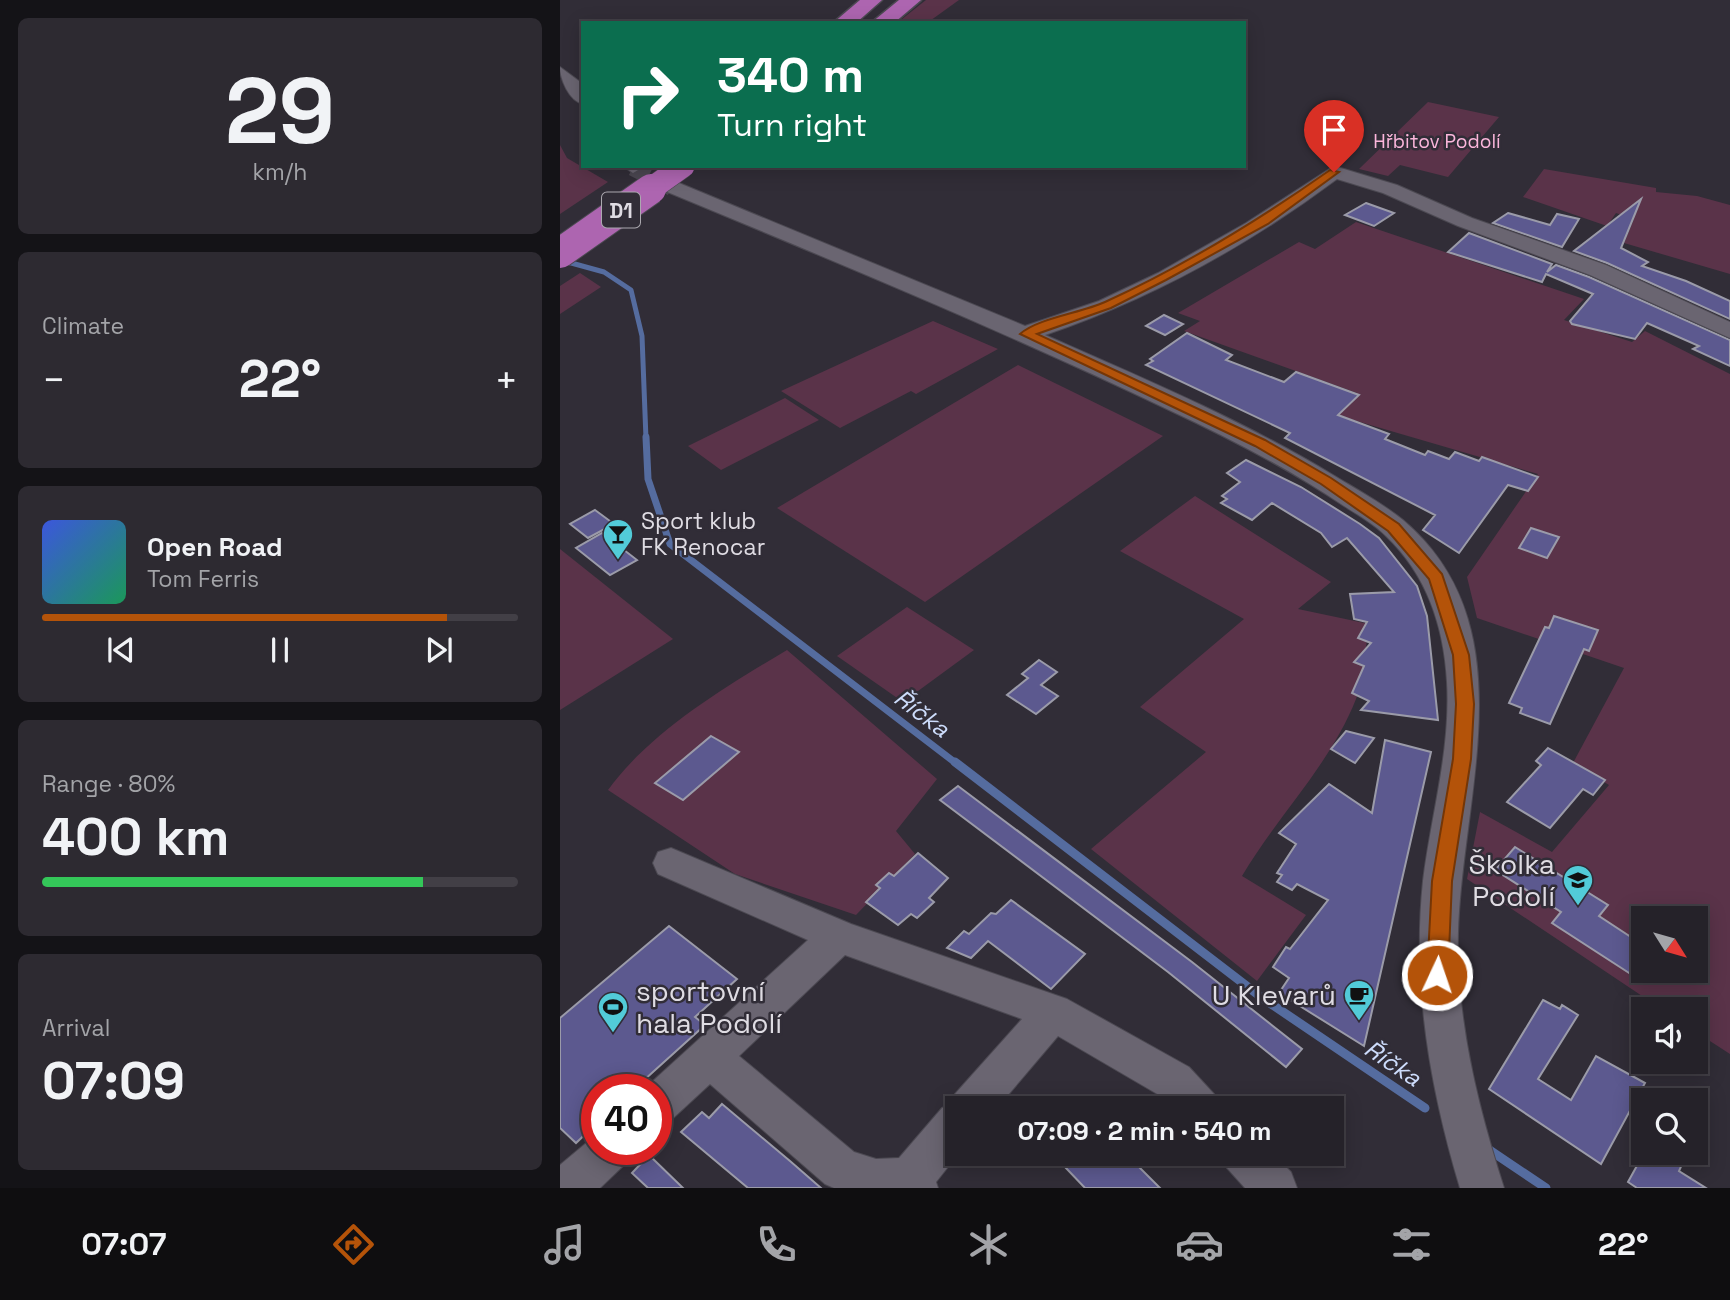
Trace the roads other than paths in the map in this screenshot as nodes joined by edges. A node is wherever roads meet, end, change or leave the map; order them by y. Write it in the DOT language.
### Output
graph roads {
  1 [pos="872,0"];
  2 [pos="895,0"];
  3 [pos="911,0"];
  4 [pos="846,21"];
  5 [pos="870,21"];
  6 [pos="884,21"];
  7 [pos="560,72"];
  8 [pos="581,96"];
  9 [pos="648,168"];
  10 [pos="677,177"];
  11 [pos="560,229"];
  12 [pos="560,253"];
  13 [pos="1730,331"];
  14 [pos="1026,334"];
  15 [pos="671,863"];
  16 [pos="839,936"];
  17 [pos="1052,1012"];
  18 [pos="709,1057"];
  19 [pos="672,1091"];
  20 [pos="980,1096"];
  21 [pos="1188,1096"];
  22 [pos="945,1139"];
  23 [pos="593,1165"];
  24 [pos="1254,1166"];
  25 [pos="1478,1175"];
  26 [pos="912,1184"];
  27 [pos="568,1188"];
  28 [pos="1275,1188"];
  1 -- 4 [label="highway"];
  2 -- 5 [label="highway"];
  3 -- 6 [label="highway"];
  7 -- 8 [label="street"];
  9 -- 11 [label="highway, D1"];
  10 -- 12 [label="highway, D1, bridge"];
  10 -- 14 [label="street"];
  13 -- 14 [label="street"];
  14 -- 25 [label="street"];
  15 -- 16 [label="street"];
  16 -- 17 [label="street"];
  16 -- 18 [label="street"];
  17 -- 20 [label="street"];
  17 -- 21 [label="street"];
  18 -- 19 [label="street"];
  18 -- 26 [label="street"];
  22 -- 26 [label="street"];
  23 -- 27 [label="street"];
  24 -- 28 [label="street"];
}
